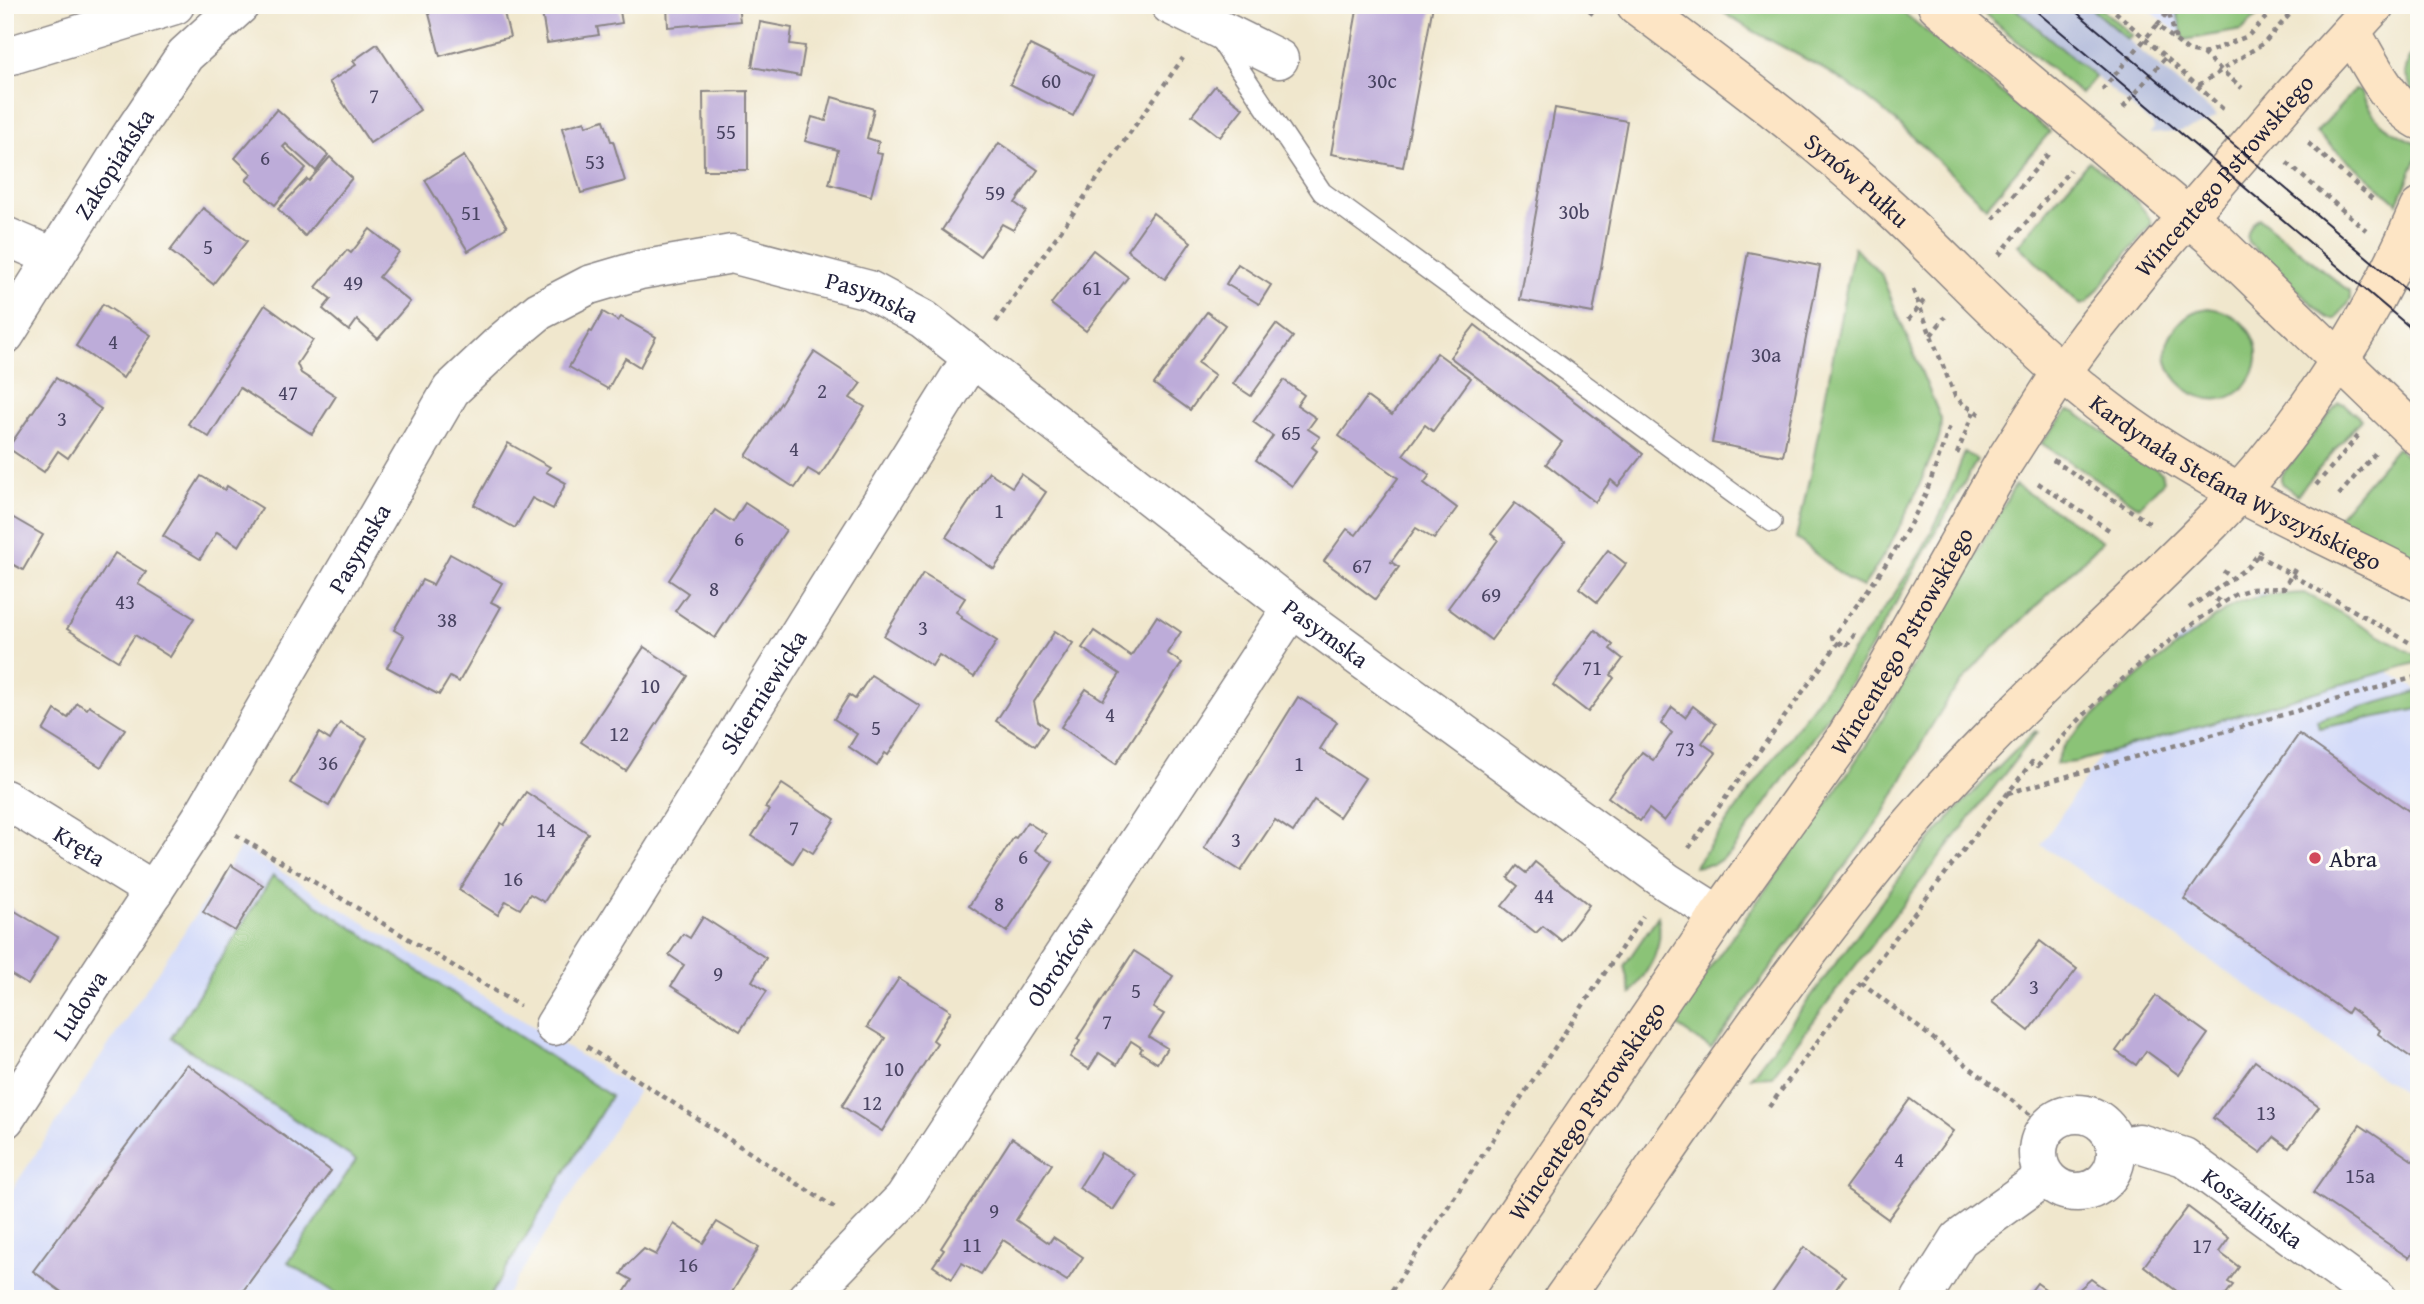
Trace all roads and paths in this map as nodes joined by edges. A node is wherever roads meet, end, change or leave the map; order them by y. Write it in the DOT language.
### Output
graph roads {
  1 [pos="175,5"];
  2 [pos="240,5"];
  3 [pos="1170,5"];
  4 [pos="1581,5"];
  5 [pos="1937,5"];
  6 [pos="2108,5"];
  7 [pos="2277,5"];
  8 [pos="2298,5"];
  9 [pos="2168,8"];
  10 [pos="1619,13"];
  11 [pos="2364,19"];
  12 [pos="1208,23"];
  13 [pos="2157,25"];
  14 [pos="2146,38"];
  15 [pos="2176,41"];
  16 [pos="2203,54"];
  17 [pos="5,57"];
  18 [pos="2165,58"];
  19 [pos="1279,59"];
  20 [pos="2222,71"];
  21 [pos="2199,85"];
  22 [pos="2242,88"];
  23 [pos="2098,95"];
  24 [pos="2223,109"];
  25 [pos="2119,113"];
  26 [pos="2419,120"];
  27 [pos="2308,143"];
  28 [pos="2053,148"];
  29 [pos="2289,165"];
  30 [pos="2074,166"];
  31 [pos="2400,207"];
  32 [pos="2188,216"];
  33 [pos="1993,219"];
  34 [pos="2371,234"];
  35 [pos="5,236"];
  36 [pos="2012,238"];
  37 [pos="54,257"];
  38 [pos="1911,286"];
  39 [pos="5,335"];
  40 [pos="972,357"];
  41 [pos="2340,360"];
  42 [pos="2419,362"];
  43 [pos="2414,368"];
  44 [pos="2061,373"];
  45 [pos="1991,421"];
  46 [pos="1950,426"];
  47 [pos="2360,433"];
  48 [pos="2419,437"];
  49 [pos="2378,450"];
  50 [pos="2047,457"];
  51 [pos="2034,481"];
  52 [pos="2312,490"];
  53 [pos="2240,493"];
  54 [pos="2334,501"];
  55 [pos="2133,512"];
  56 [pos="1772,522"];
  57 [pos="2112,532"];
  58 [pos="2257,555"];
  59 [pos="2296,559"];
  60 [pos="2291,575"];
  61 [pos="2419,582"];
  62 [pos="1292,608"];
  63 [pos="2419,648"];
  64 [pos="2419,676"];
  65 [pos="2007,794"];
  66 [pos="5,799"];
  67 [pos="203,815"];
  68 [pos="1667,882"];
  69 [pos="154,891"];
  70 [pos="1718,915"];
  71 [pos="1861,982"];
  72 [pos="554,1026"];
  73 [pos="1769,1107"];
  74 [pos="5,1119"];
  75 [pos="2047,1128"];
  76 [pos="2116,1147"];
  77 [pos="2045,1177"];
  78 [pos="840,1211"];
  79 [pos="806,1299"];
  80 [pos="1386,1299"];
  81 [pos="1458,1299"];
  82 [pos="1563,1299"];
  83 [pos="1921,1299"];
  84 [pos="2378,1299"];
  1 -- 17 [label="street"];
  2 -- 37 [label="street, Zakopiańska"];
  3 -- 12 [label="street"];
  4 -- 10 [label="path"];
  5 -- 32 [label="main road"];
  6 -- 14 [label="path"];
  7 -- 16 [label="path"];
  8 -- 20 [label="path"];
  9 -- 13 [label="path"];
  9 -- 15 [label="path"];
  10 -- 44 [label="main road, Synów Pułku"];
  11 -- 26 [label="main road"];
  11 -- 32 [label="main road, Wincentego Pstrowskiego"];
  12 -- 19 [label="street"];
  12 -- 40 [label="path"];
  12 -- 56 [label="lane"];
  13 -- 14 [label="path"];
  13 -- 15 [label="path"];
  14 -- 18 [label="path"];
  14 -- 23 [label="path"];
  15 -- 16 [label="path"];
  16 -- 20 [label="path"];
  18 -- 21 [label="path"];
  18 -- 25 [label="path"];
  20 -- 21 [label="path"];
  20 -- 22 [label="path"];
  21 -- 24 [label="path"];
  27 -- 31 [label="path"];
  28 -- 33 [label="path"];
  29 -- 34 [label="path"];
  30 -- 36 [label="path"];
  31 -- 41 [label="main road"];
  32 -- 41 [label="main road"];
  32 -- 44 [label="main road, Wincentego Pstrowskiego"];
  35 -- 37 [label="street"];
  37 -- 39 [label="street, Zakopiańska"];
  38 -- 45 [label="path"];
  40 -- 62 [label="street, Pasymska"];
  40 -- 67 [label="street, Pasymska"];
  40 -- 72 [label="street, Skierniewicka"];
  41 -- 48 [label="main road"];
  41 -- 53 [label="main road"];
  42 -- 43 [label="path"];
  44 -- 53 [label="main road, Kardynała Stefana Wyszyńskiego"];
  44 -- 70 [label="main road, Wincentego Pstrowskiego"];
  46 -- 68 [label="path"];
  47 -- 52 [label="path"];
  49 -- 54 [label="path"];
  50 -- 55 [label="path"];
  51 -- 57 [label="path"];
  53 -- 61 [label="main road, Kardynała Stefana Wyszyńskiego"];
  53 -- 82 [label="main road"];
  58 -- 60 [label="path"];
  59 -- 60 [label="path"];
  60 -- 63 [label="path"];
  60 -- 65 [label="path"];
  62 -- 68 [label="street, Pasymska"];
  62 -- 79 [label="street, Obrońców"];
  64 -- 65 [label="path"];
  65 -- 71 [label="path"];
  66 -- 69 [label="street, Kręta"];
  67 -- 69 [label="street, Pasymska"];
  67 -- 72 [label="path"];
  68 -- 70 [label="street, Pasymska"];
  68 -- 80 [label="path"];
  69 -- 74 [label="street, Ludowa"];
  70 -- 81 [label="main road, Wincentego Pstrowskiego"];
  71 -- 73 [label="path"];
  71 -- 75 [label="path"];
  72 -- 78 [label="path"];
  75 -- 76 [label="street"];
  75 -- 77 [label="street"];
  76 -- 77 [label="street"];
  76 -- 84 [label="street, Koszalińska"];
  77 -- 83 [label="street"];
}
